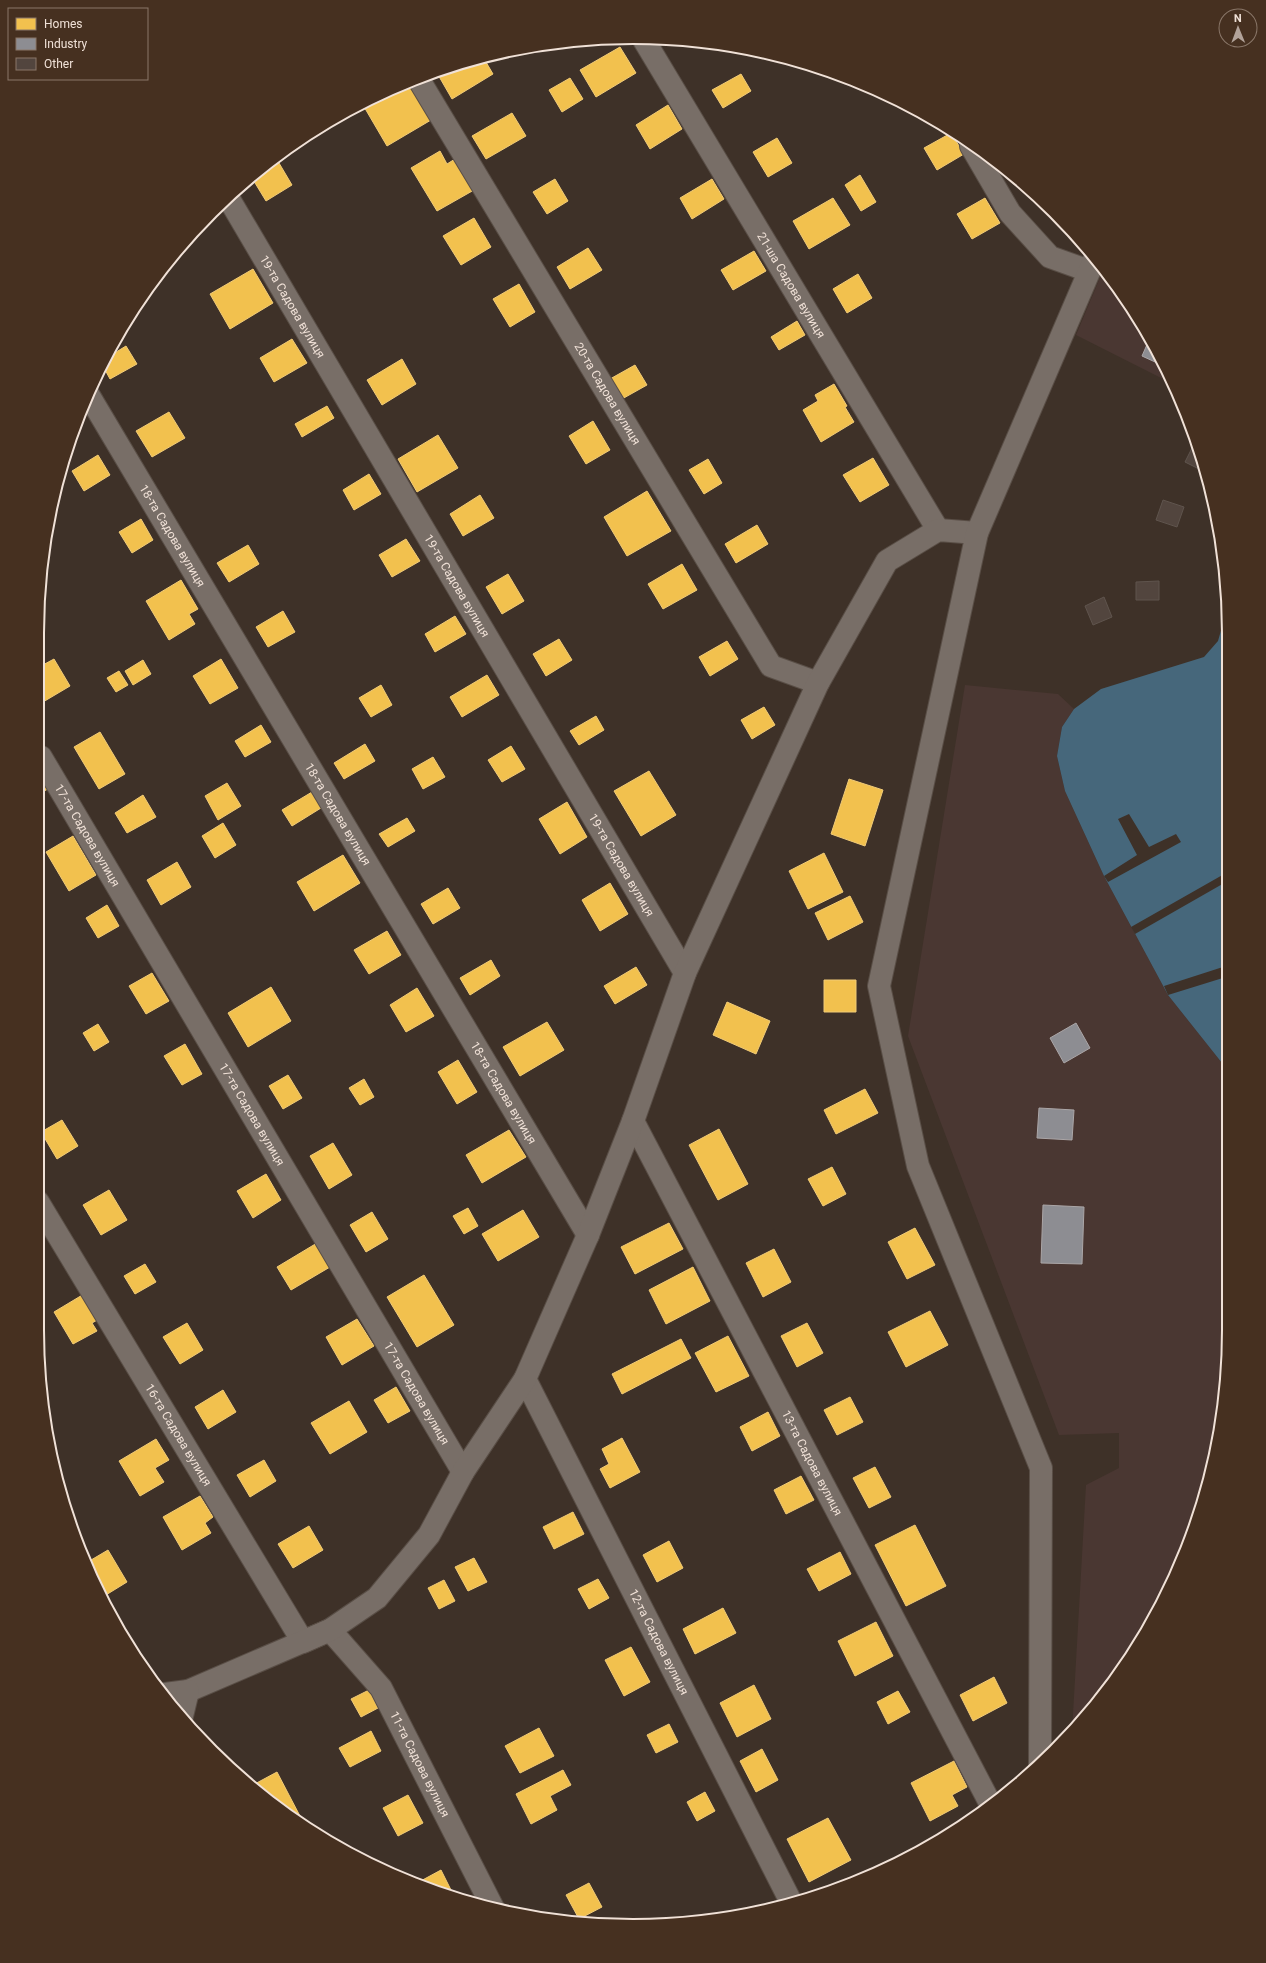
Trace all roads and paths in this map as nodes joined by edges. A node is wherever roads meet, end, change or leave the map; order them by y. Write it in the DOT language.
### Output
graph roads {
  1 [pos="647,44"];
  2 [pos="421,84"];
  3 [pos="976,154"];
  4 [pos="231,204"];
  5 [pos="1092,265"];
  6 [pos="92,401"];
  7 [pos="938,530"];
  8 [pos="977,533"];
  9 [pos="818,683"];
  10 [pos="44,762"];
  11 [pos="685,973"];
  12 [pos="633,1121"];
  13 [pos="44,1212"];
  14 [pos="588,1235"];
  15 [pos="525,1379"];
  16 [pos="463,1472"];
  17 [pos="330,1630"];
  18 [pos="303,1642"];
  19 [pos="188,1691"];
  20 [pos="170,1693"];
  21 [pos="183,1710"];
  22 [pos="1040,1755"];
  23 [pos="988,1800"];
  24 [pos="789,1898"];
  25 [pos="489,1901"];
  1 -- 7 [label="street, 21-ша Садова вулиця"];
  2 -- 9 [label="street, 20-та Садова вулиця"];
  3 -- 5 [label="street"];
  4 -- 11 [label="street, 19-та Садова вулиця"];
  5 -- 8 [label="street"];
  6 -- 14 [label="street, 18-та Садова вулиця"];
  7 -- 8 [label="street"];
  7 -- 9 [label="street"];
  8 -- 22 [label="street"];
  9 -- 11 [label="street"];
  10 -- 16 [label="street, 17-та Садова вулиця"];
  11 -- 12 [label="street"];
  12 -- 14 [label="street"];
  12 -- 23 [label="street, 13-та Садова вулиця"];
  13 -- 18 [label="street, 16-та Садова вулиця"];
  14 -- 15 [label="street"];
  15 -- 16 [label="street"];
  15 -- 24 [label="street, 12-та Садова вулиця"];
  16 -- 17 [label="street"];
  17 -- 18 [label="street"];
  17 -- 25 [label="street, 11-та Садова вулиця"];
  18 -- 19 [label="street"];
  19 -- 20 [label="street"];
  19 -- 21 [label="street"];
}
